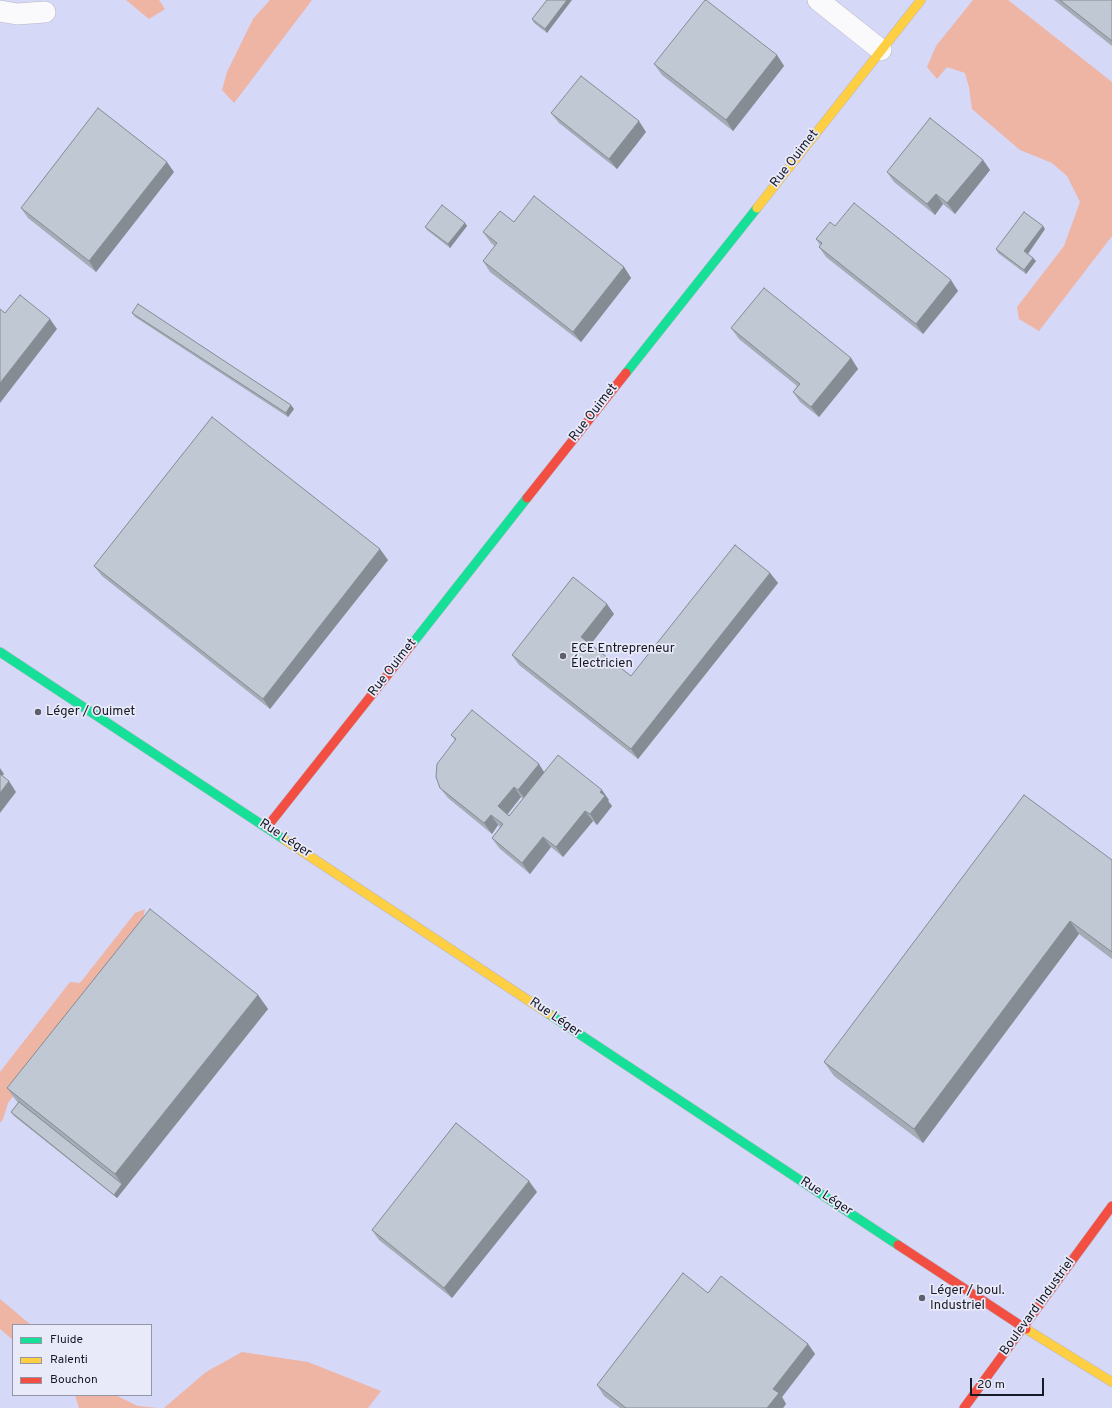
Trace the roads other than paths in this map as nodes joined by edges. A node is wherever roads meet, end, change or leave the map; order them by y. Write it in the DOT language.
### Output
graph roads {
  1 [pos="818,0"];
  2 [pos="921,0"];
  3 [pos="0,11"];
  4 [pos="45,12"];
  5 [pos="881,50"];
  6 [pos="0,652"];
  7 [pos="267,827"];
  8 [pos="1112,1206"];
  9 [pos="1023,1327"];
  10 [pos="1112,1382"];
  11 [pos="964,1408"];
  1 -- 5 [label="street"];
  2 -- 5 [label="street, Rue Ouimet"];
  3 -- 4 [label="street"];
  5 -- 7 [label="street, Rue Ouimet"];
  6 -- 7 [label="street, Rue Léger"];
  7 -- 9 [label="street, Rue Léger"];
  8 -- 9 [label="street, Boulevard Industriel"];
  9 -- 10 [label="street, Rue Léger"];
  9 -- 11 [label="street, Boulevard Industriel"];
}
